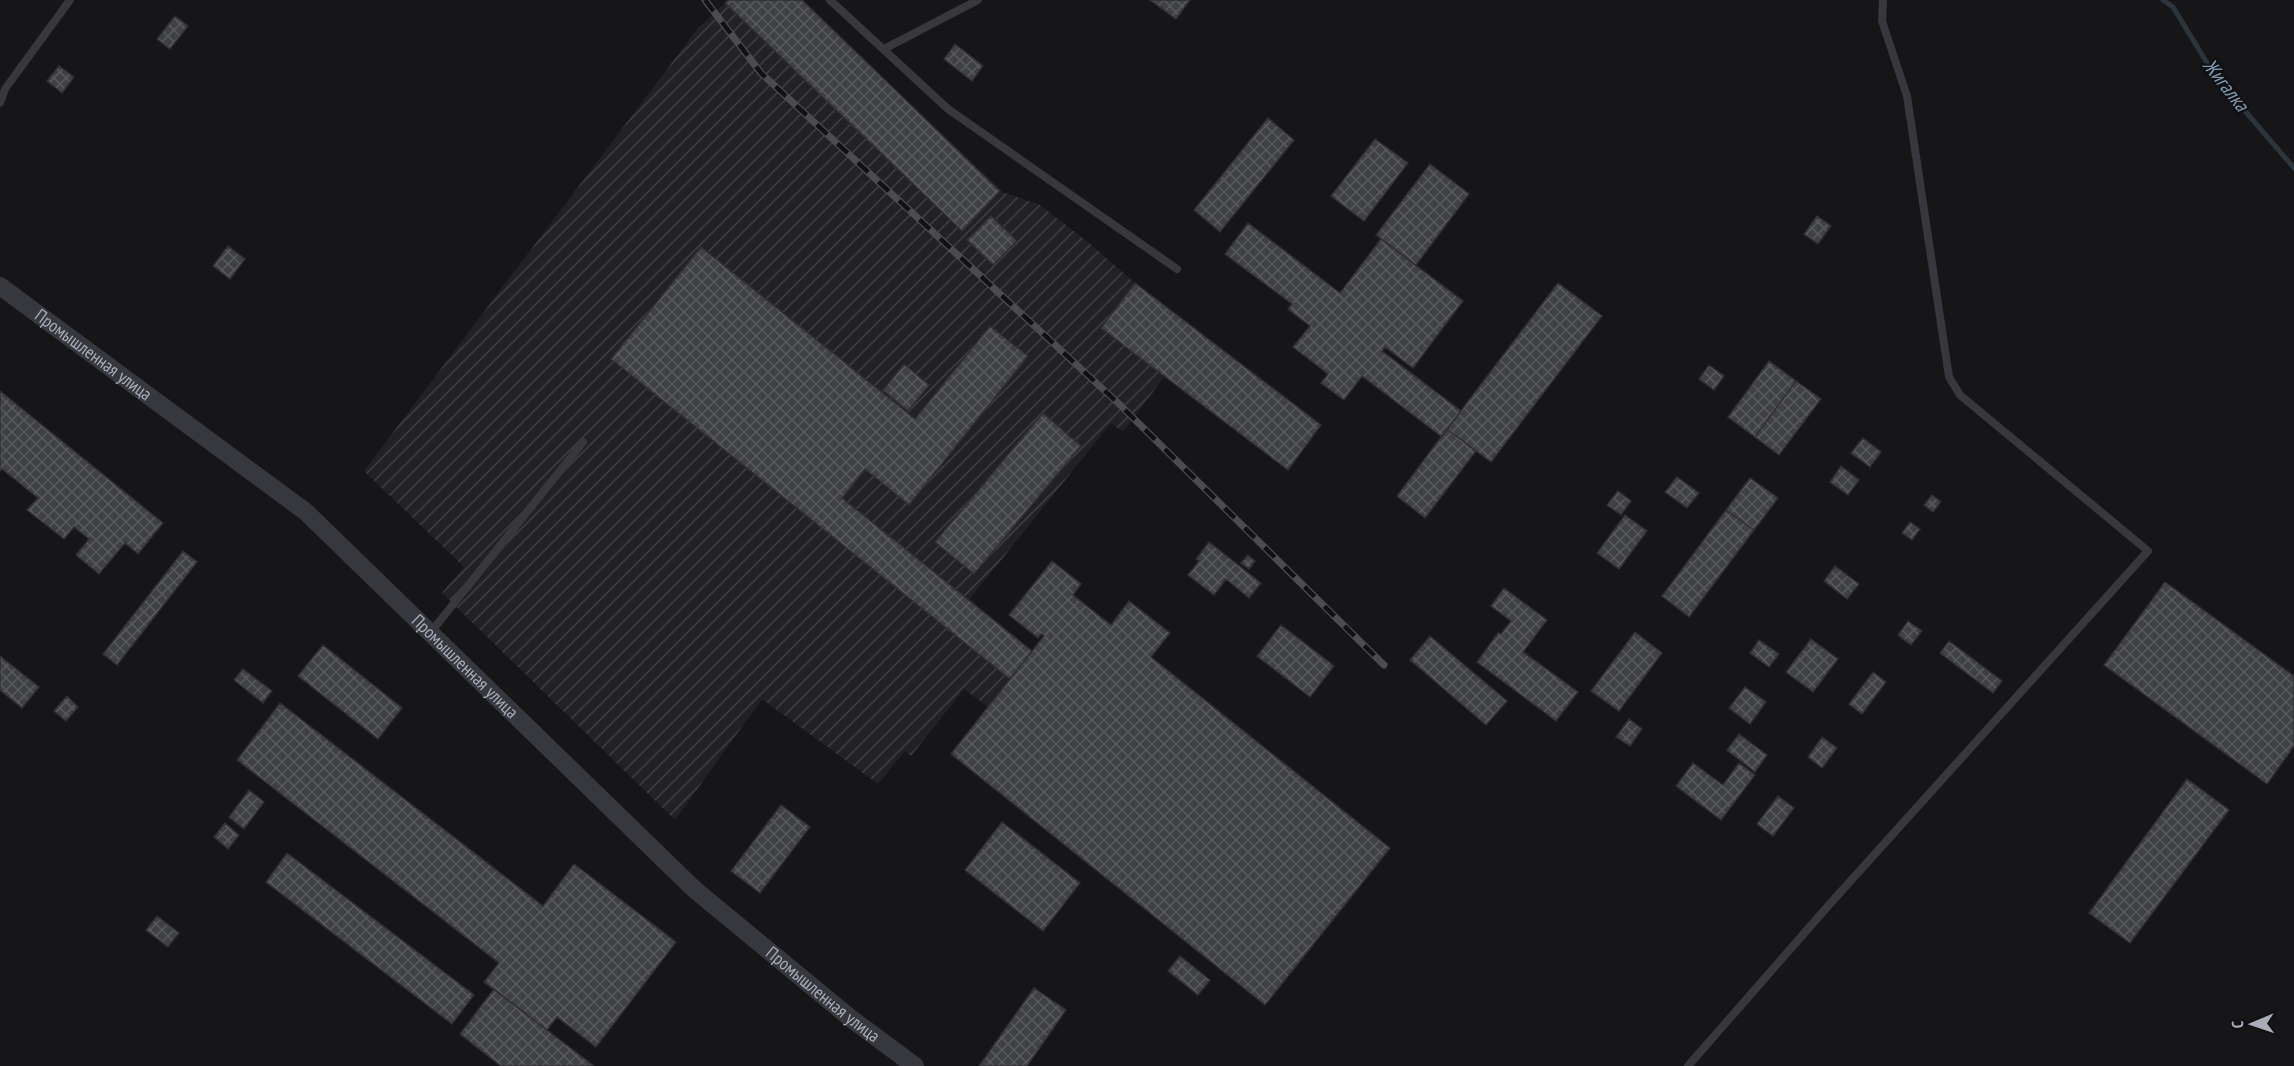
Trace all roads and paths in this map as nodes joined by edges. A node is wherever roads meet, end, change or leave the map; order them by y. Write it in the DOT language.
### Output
graph roads {
  1 [pos="70,0"];
  2 [pos="830,0"];
  3 [pos="978,0"];
  4 [pos="1883,0"];
  5 [pos="884,49"];
  6 [pos="0,103"];
  7 [pos="1177,269"];
  8 [pos="0,286"];
  9 [pos="583,442"];
  10 [pos="430,633"];
  11 [pos="915,1066"];
  12 [pos="1688,1066"];
  1 -- 6 [label="lane"];
  2 -- 5 [label="lane"];
  3 -- 5 [label="lane"];
  4 -- 12 [label="lane"];
  5 -- 7 [label="lane"];
  8 -- 10 [label="street, Промышленная улица"];
  9 -- 10 [label="lane"];
  10 -- 11 [label="street, Промышленная улица"];
}
